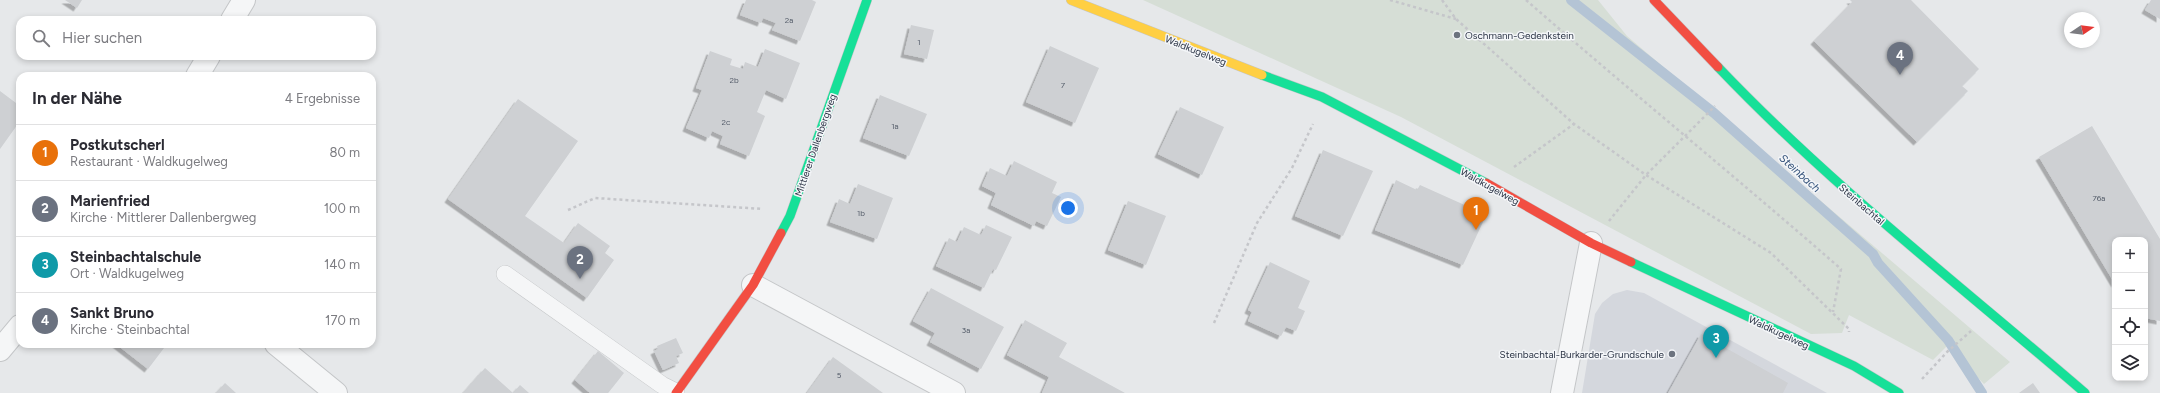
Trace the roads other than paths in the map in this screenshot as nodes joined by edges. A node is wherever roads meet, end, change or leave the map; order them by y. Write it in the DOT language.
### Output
graph roads {
  1 [pos="244,0"];
  2 [pos="867,0"];
  3 [pos="1071,0"];
  4 [pos="1654,0"];
  5 [pos="234,16"];
  6 [pos="207,60"];
  7 [pos="199,72"];
  8 [pos="1591,243"];
  9 [pos="505,274"];
  10 [pos="753,285"];
  11 [pos="16,331"];
  12 [pos="281,348"];
  13 [pos="0,350"];
  14 [pos="336,393"];
  15 [pos="676,393"];
  16 [pos="954,393"];
  17 [pos="1562,393"];
  18 [pos="1899,393"];
  19 [pos="2085,393"];
  1 -- 5 [label="street"];
  2 -- 10 [label="street, Mittlerer Dallenbergweg"];
  3 -- 8 [label="street, Waldkugelweg"];
  4 -- 19 [label="street, Steinbachtal"];
  6 -- 7 [label="street"];
  8 -- 17 [label="street"];
  8 -- 18 [label="street, Waldkugelweg"];
  9 -- 15 [label="lane"];
  10 -- 15 [label="street, Mittlerer Dallenbergweg"];
  10 -- 16 [label="street"];
  11 -- 13 [label="street"];
  12 -- 14 [label="street"];
}
